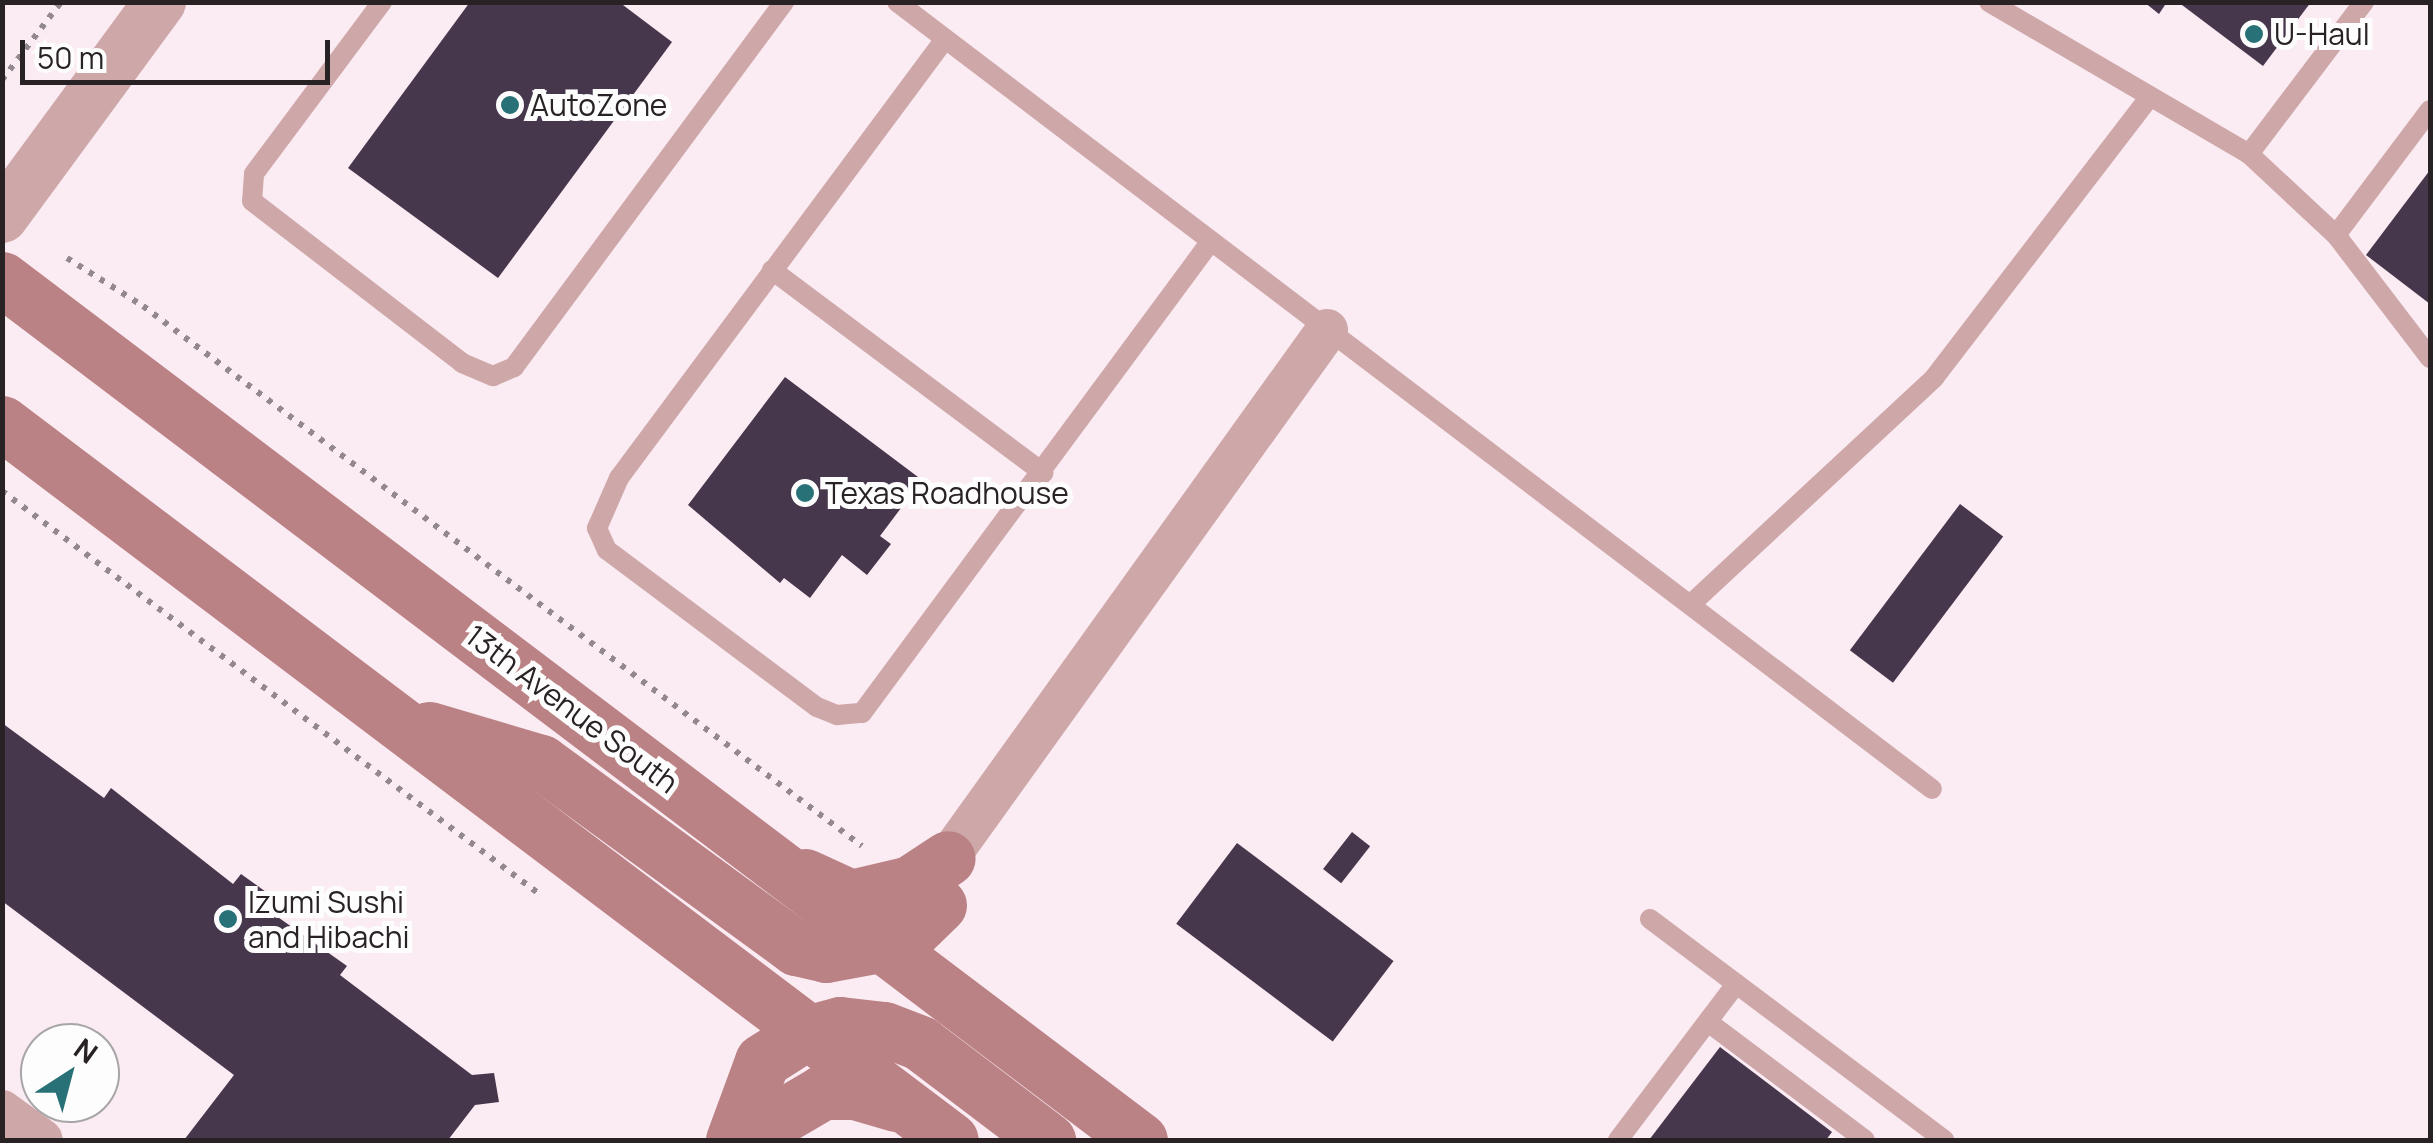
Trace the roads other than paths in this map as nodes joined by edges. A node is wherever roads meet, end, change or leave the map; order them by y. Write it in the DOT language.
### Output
graph roads {
  1 [pos="160,2"];
  2 [pos="382,2"];
  3 [pos="784,2"];
  4 [pos="898,2"];
  5 [pos="1988,2"];
  6 [pos="2364,2"];
  7 [pos="2013,8"];
  8 [pos="945,39"];
  9 [pos="2150,98"];
  10 [pos="2430,110"];
  11 [pos="2249,154"];
  12 [pos="2,217"];
  13 [pos="2336,235"];
  14 [pos="1211,241"];
  15 [pos="772,270"];
  16 [pos="2,279"];
  17 [pos="1327,330"];
  18 [pos="2430,358"];
  19 [pos="2,423"];
  20 [pos="1043,473"];
  21 [pos="1691,604"];
  22 [pos="392,718"];
  23 [pos="1932,789"];
  24 [pos="782,866"];
  25 [pos="944,881"];
  26 [pos="1650,919"];
  27 [pos="880,946"];
  28 [pos="1736,984"];
  29 [pos="1708,1022"];
  30 [pos="986,1024"];
  31 [pos="784,1047"];
  32 [pos="908,1108"];
  33 [pos="2,1111"];
  34 [pos="1935,1137"];
  35 [pos="42,1140"];
  36 [pos="733,1140"];
  37 [pos="740,1140"];
  38 [pos="951,1140"];
  39 [pos="1048,1140"];
  40 [pos="1140,1140"];
  41 [pos="1618,1140"];
  42 [pos="1865,1140"];
  1 -- 12 [label="street"];
  2 -- 3 [label="lane"];
  4 -- 8 [label="lane"];
  5 -- 7 [label="lane"];
  6 -- 11 [label="lane"];
  7 -- 9 [label="lane"];
  8 -- 14 [label="lane"];
  8 -- 15 [label="lane"];
  9 -- 11 [label="lane"];
  9 -- 21 [label="lane"];
  10 -- 13 [label="lane"];
  11 -- 13 [label="lane"];
  13 -- 18 [label="lane"];
  14 -- 17 [label="lane"];
  14 -- 20 [label="lane"];
  15 -- 20 [label="lane"];
  15 -- 20 [label="lane"];
  16 -- 24 [label="main road, 13th Avenue South"];
  17 -- 21 [label="lane"];
  17 -- 25 [label="street"];
  19 -- 22 [label="main road"];
  21 -- 23 [label="lane"];
  22 -- 27 [label="main road"];
  22 -- 31 [label="main road"];
  24 -- 25 [label="main road"];
  24 -- 27 [label="main road, 13th Avenue South"];
  25 -- 27 [label="main road"];
  25 -- 30 [label="main road"];
  26 -- 28 [label="lane"];
  27 -- 30 [label="main road, 13th Avenue South"];
  28 -- 29 [label="lane"];
  28 -- 34 [label="lane"];
  29 -- 41 [label="lane"];
  29 -- 42 [label="lane"];
  30 -- 40 [label="main road, 13th Avenue South"];
  31 -- 32 [label="main road"];
  31 -- 36 [label="main road"];
  31 -- 39 [label="main road"];
  32 -- 37 [label="main road"];
  32 -- 38 [label="main road"];
  33 -- 35 [label="street"];
}
